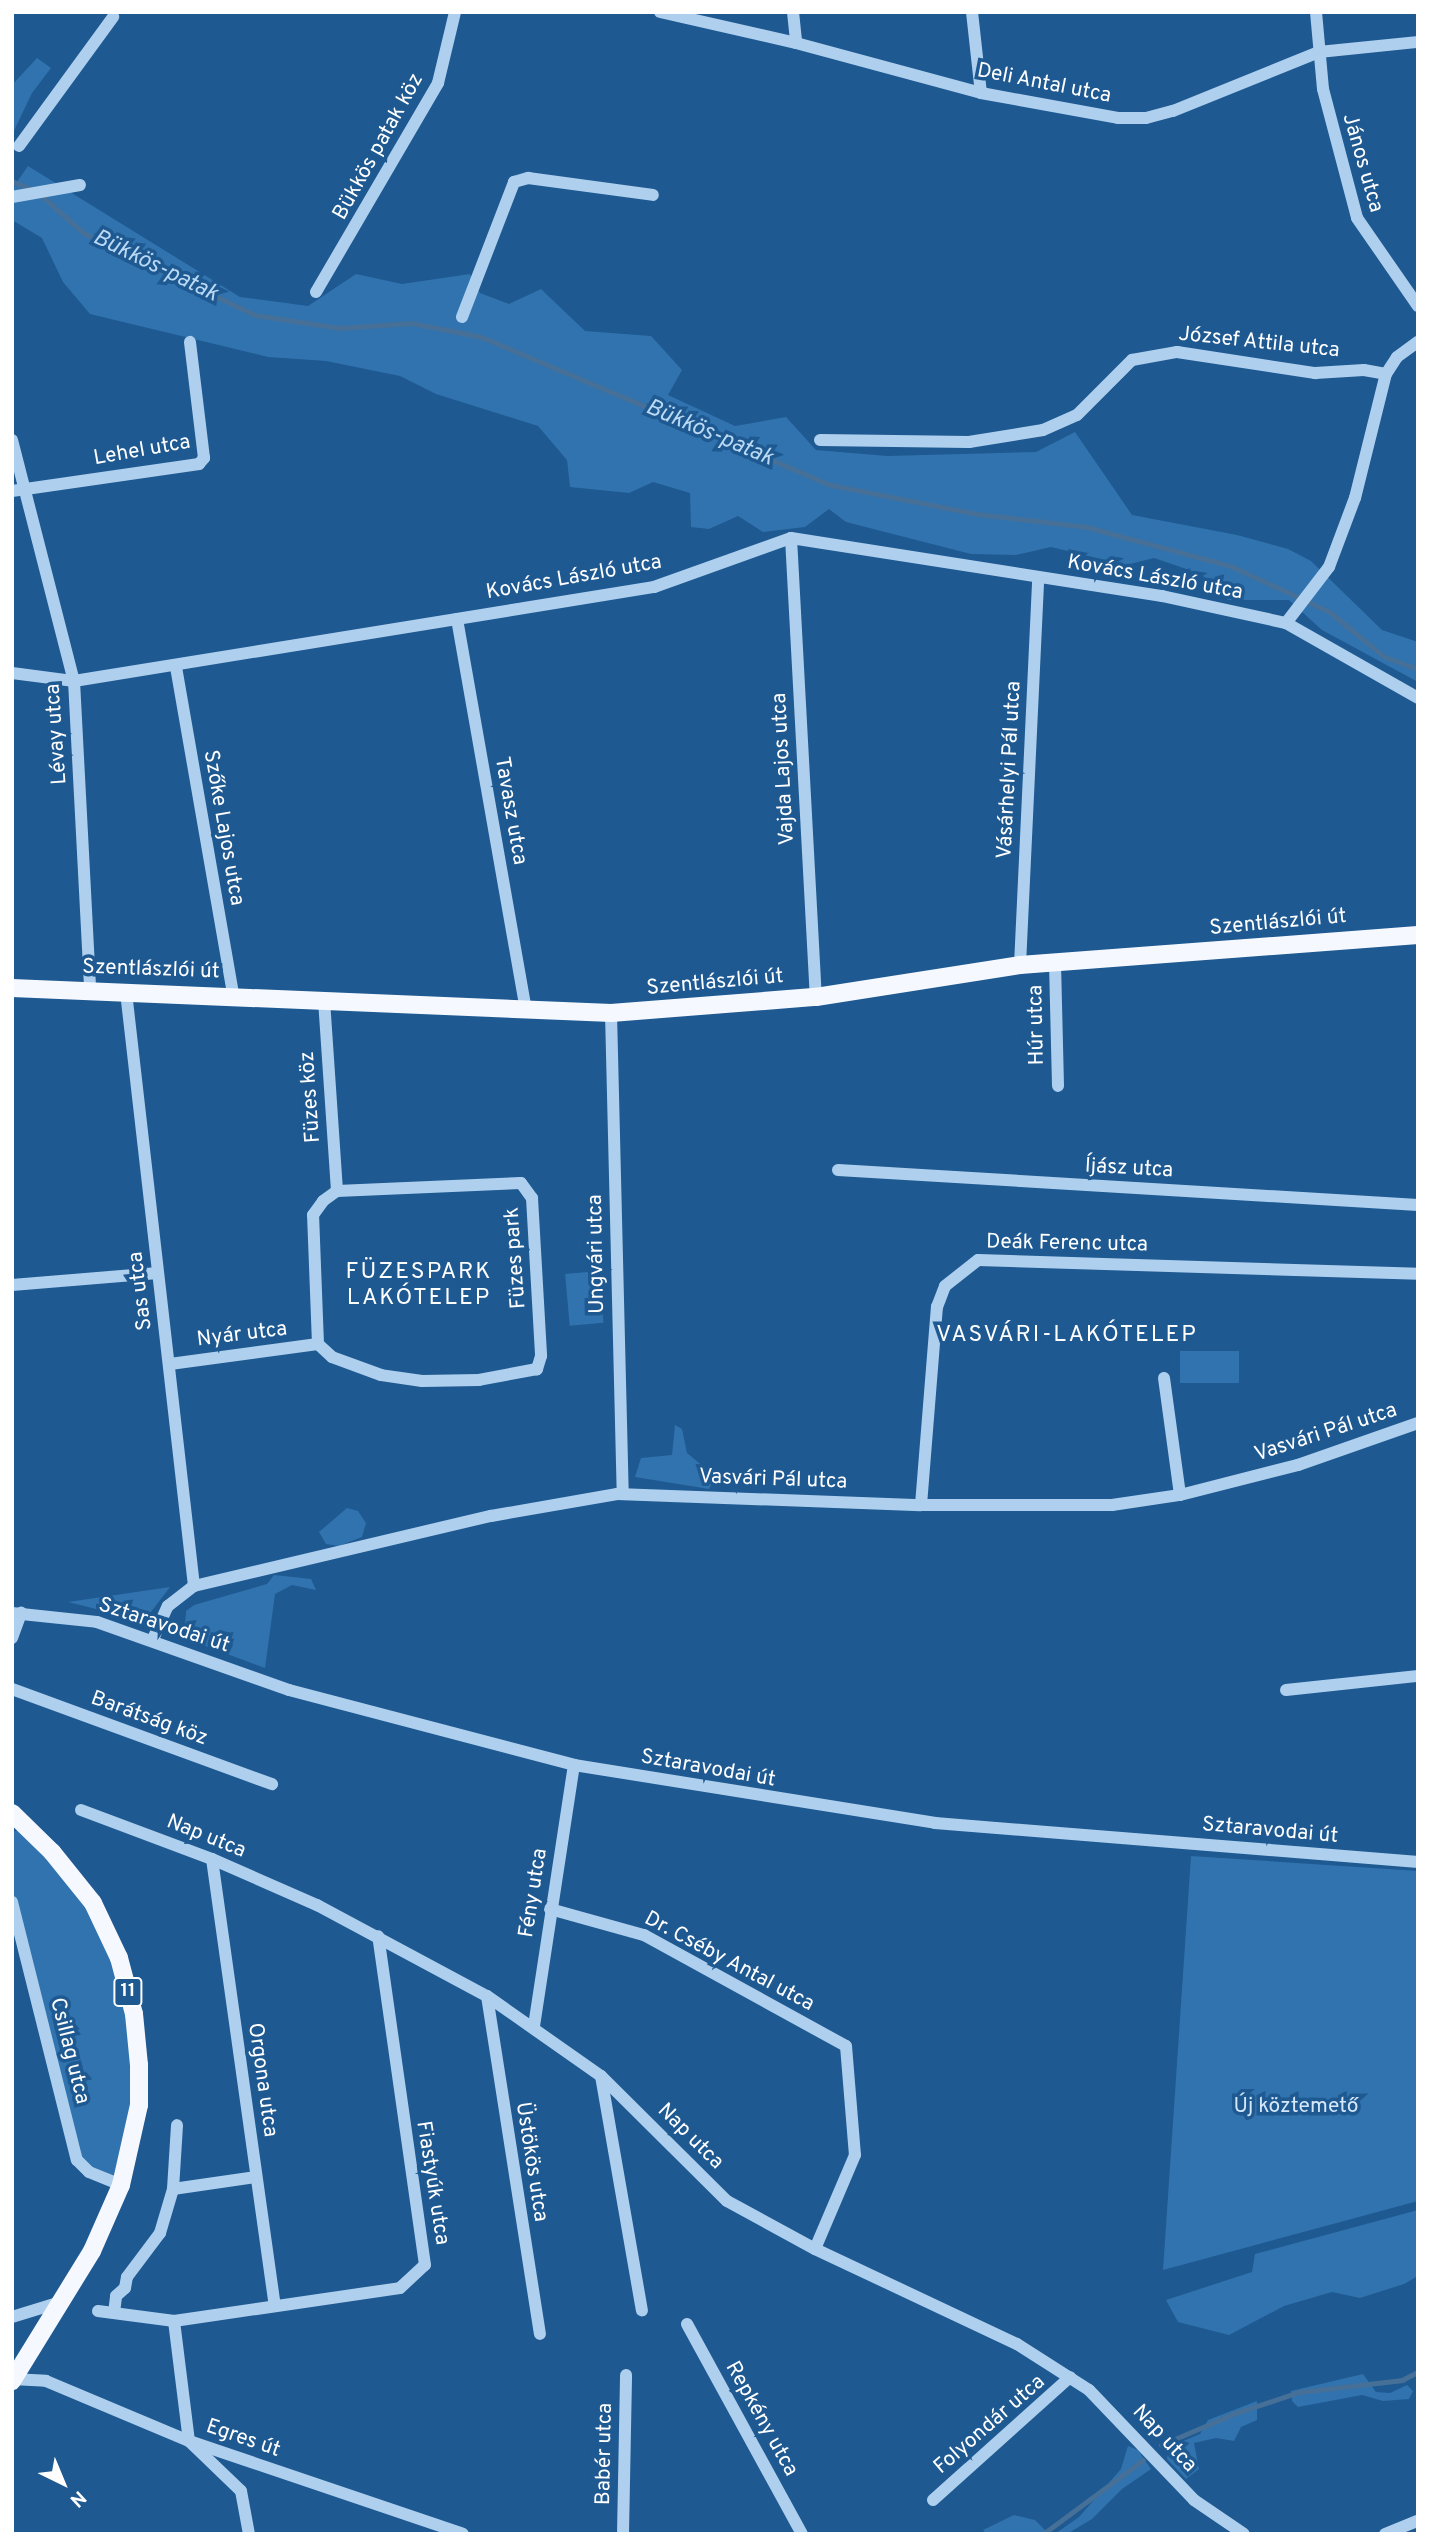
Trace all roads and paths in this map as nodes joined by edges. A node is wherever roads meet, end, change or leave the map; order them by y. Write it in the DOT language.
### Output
graph roads {
  1 [pos="455,12"];
  2 [pos="660,12"];
  3 [pos="793,12"];
  4 [pos="971,12"];
  5 [pos="1316,12"];
  6 [pos="113,17"];
  7 [pos="1418,42"];
  8 [pos="796,43"];
  9 [pos="1319,52"];
  10 [pos="981,93"];
  11 [pos="19,146"];
  12 [pos="80,185"];
  13 [pos="653,195"];
  14 [pos="12,197"];
  15 [pos="316,292"];
  16 [pos="1418,306"];
  17 [pos="462,317"];
  18 [pos="190,342"];
  19 [pos="1418,342"];
  20 [pos="1386,374"];
  21 [pos="12,440"];
  22 [pos="821,440"];
  23 [pos="18,490"];
  24 [pos="791,538"];
  25 [pos="1038,577"];
  26 [pos="457,619"];
  27 [pos="1286,623"];
  28 [pos="176,667"];
  29 [pos="12,673"];
  30 [pos="74,681"];
  31 [pos="1418,698"];
  32 [pos="1418,935"];
  33 [pos="1055,963"];
  34 [pos="1020,965"];
  35 [pos="12,988"];
  36 [pos="90,991"];
  37 [pos="126,992"];
  38 [pos="233,995"];
  39 [pos="816,997"];
  40 [pos="324,1000"];
  41 [pos="526,1010"];
  42 [pos="611,1013"];
  43 [pos="1058,1086"];
  44 [pos="838,1170"];
  45 [pos="337,1191"];
  46 [pos="1418,1205"];
  47 [pos="158,1273"];
  48 [pos="1418,1274"];
  49 [pos="12,1285"];
  50 [pos="318,1344"];
  51 [pos="170,1364"];
  52 [pos="1164,1378"];
  53 [pos="1418,1423"];
  54 [pos="622,1493"];
  55 [pos="1180,1495"];
  56 [pos="921,1505"];
  57 [pos="194,1586"];
  58 [pos="17,1613"];
  59 [pos="12,1638"];
  60 [pos="153,1639"];
  61 [pos="1418,1676"];
  62 [pos="12,1689"];
  63 [pos="1286,1690"];
  64 [pos="574,1765"];
  65 [pos="272,1784"];
  66 [pos="81,1810"];
  67 [pos="12,1813"];
  68 [pos="212,1859"];
  69 [pos="1418,1862"];
  70 [pos="12,1902"];
  71 [pos="550,1909"];
  72 [pos="15,1923"];
  73 [pos="378,1936"];
  74 [pos="487,1996"];
  75 [pos="534,2026"];
  76 [pos="601,2076"];
  77 [pos="177,2125"];
  78 [pos="256,2177"];
  79 [pos="121,2185"];
  80 [pos="173,2189"];
  81 [pos="815,2249"];
  82 [pos="61,2302"];
  83 [pos="275,2306"];
  84 [pos="642,2310"];
  85 [pos="98,2311"];
  86 [pos="114,2313"];
  87 [pos="12,2317"];
  88 [pos="174,2321"];
  89 [pos="687,2324"];
  90 [pos="540,2334"];
  91 [pos="626,2375"];
  92 [pos="1070,2377"];
  93 [pos="13,2380"];
  94 [pos="189,2441"];
  95 [pos="933,2500"];
  96 [pos="1418,2521"];
  97 [pos="249,2534"];
  98 [pos="463,2534"];
  99 [pos="623,2534"];
  100 [pos="802,2534"];
  101 [pos="1244,2534"];
  102 [pos="1385,2534"];
  1 -- 15 [label="street, Bükkös patak köz"];
  2 -- 8 [label="street, Deli Antal utca"];
  3 -- 8 [label="street"];
  4 -- 10 [label="street"];
  5 -- 9 [label="street, János utca"];
  6 -- 11 [label="street"];
  7 -- 9 [label="street, Deli Antal utca"];
  8 -- 10 [label="street, Deli Antal utca"];
  9 -- 10 [label="street, Deli Antal utca"];
  9 -- 16 [label="street, János utca"];
  12 -- 14 [label="street"];
  13 -- 17 [label="street"];
  18 -- 23 [label="street, Lehel utca"];
  19 -- 20 [label="street"];
  20 -- 22 [label="street, József Attila utca"];
  20 -- 27 [label="street"];
  21 -- 23 [label="street, Lévay utca"];
  23 -- 30 [label="street, Lévay utca"];
  24 -- 25 [label="street, Kovács László utca"];
  24 -- 26 [label="street, Kovács László utca"];
  24 -- 39 [label="street, Vajda Lajos utca"];
  25 -- 27 [label="street, Kovács László utca"];
  25 -- 34 [label="street, Vásárhelyi Pál utca"];
  26 -- 28 [label="street, Kovács László utca"];
  26 -- 41 [label="street, Tavasz utca"];
  27 -- 31 [label="street, Kovács László utca"];
  28 -- 30 [label="street, Kovács László utca"];
  28 -- 38 [label="street, Szőke Lajos utca"];
  29 -- 30 [label="street, Kovács László utca"];
  30 -- 36 [label="street, Lévay utca"];
  32 -- 33 [label="main road, Szentlászlói út"];
  33 -- 34 [label="main road, Szentlászlói út"];
  33 -- 43 [label="street, Húr utca"];
  34 -- 39 [label="main road, Szentlászlói út"];
  35 -- 36 [label="main road, Szentlászlói út"];
  36 -- 37 [label="main road, Szentlászlói út"];
  37 -- 38 [label="main road, Szentlászlói út"];
  37 -- 47 [label="street, Sas utca"];
  38 -- 40 [label="main road, Szentlászlói út"];
  39 -- 42 [label="main road, Szentlászlói út"];
  40 -- 41 [label="main road, Szentlászlói út"];
  40 -- 45 [label="street, Füzes köz"];
  41 -- 42 [label="main road, Szentlászlói út"];
  42 -- 54 [label="street, Ungvári utca"];
  44 -- 46 [label="street, Íjász utca"];
  45 -- 50 [label="street"];
  45 -- 50 [label="street, Füzes park"];
  47 -- 49 [label="street"];
  47 -- 51 [label="street, Sas utca"];
  48 -- 56 [label="street, Deák Ferenc utca"];
  50 -- 51 [label="street, Nyár utca"];
  51 -- 57 [label="street, Sas utca"];
  52 -- 55 [label="street"];
  53 -- 55 [label="street, Vasvári Pál utca"];
  54 -- 56 [label="street, Vasvári Pál utca"];
  54 -- 57 [label="street, Vasvári Pál utca"];
  55 -- 56 [label="street, Vasvári Pál utca"];
  57 -- 60 [label="street, Vasvári Pál utca"];
  58 -- 59 [label="street"];
  58 -- 60 [label="street, Sztaravodai út"];
  60 -- 64 [label="street, Sztaravodai út"];
  61 -- 63 [label="street"];
  62 -- 65 [label="street, Barátság köz"];
  64 -- 69 [label="street, Sztaravodai út"];
  64 -- 71 [label="street, Fény utca"];
  66 -- 68 [label="street, Nap utca"];
  67 -- 79 [label="main road, 11"];
  68 -- 73 [label="street, Nap utca"];
  68 -- 78 [label="street, Orgona utca"];
  70 -- 72 [label="street, Csillag utca"];
  71 -- 75 [label="street, Fény utca"];
  71 -- 81 [label="street, Dr. Cséby Antal utca"];
  72 -- 79 [label="street, Csillag utca"];
  73 -- 74 [label="street, Nap utca"];
  73 -- 83 [label="street, Fiastyúk utca"];
  74 -- 75 [label="street, Nap utca"];
  74 -- 90 [label="street, Üstökös utca"];
  75 -- 76 [label="street, Nap utca"];
  76 -- 81 [label="street, Nap utca"];
  76 -- 84 [label="street"];
  77 -- 80 [label="street"];
  78 -- 80 [label="street"];
  78 -- 83 [label="street, Orgona utca"];
  79 -- 82 [label="main road, 11"];
  80 -- 86 [label="street"];
  81 -- 92 [label="street, Nap utca"];
  82 -- 87 [label="street"];
  82 -- 93 [label="main road, 11"];
  83 -- 88 [label="street, Fiastyúk utca"];
  85 -- 86 [label="street, Fiastyúk utca"];
  86 -- 88 [label="street, Fiastyúk utca"];
  88 -- 94 [label="street"];
  89 -- 100 [label="street, Repkény utca"];
  91 -- 99 [label="street, Babér utca"];
  92 -- 95 [label="street, Folyondár utca"];
  92 -- 101 [label="street, Nap utca"];
  93 -- 94 [label="street, Egres út"];
  94 -- 97 [label="street"];
  94 -- 98 [label="street, Egres út"];
  96 -- 102 [label="street"];
}
